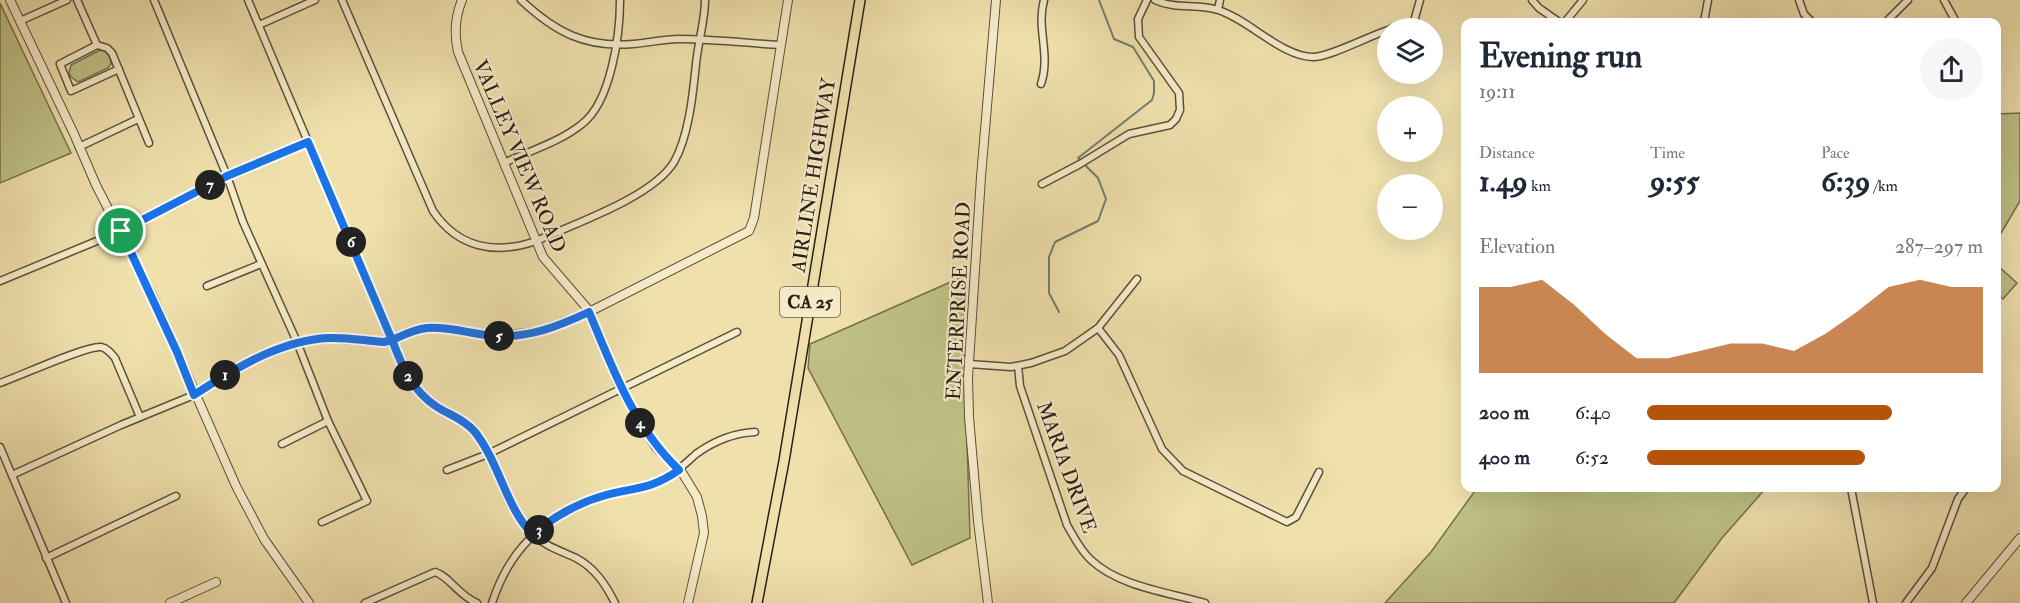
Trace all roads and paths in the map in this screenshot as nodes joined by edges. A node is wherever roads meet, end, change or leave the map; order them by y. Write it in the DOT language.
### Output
graph roads {
  1 [pos="10,0"];
  2 [pos="67,0"];
  3 [pos="77,0"];
  4 [pos="154,0"];
  5 [pos="248,0"];
  6 [pos="315,0"];
  7 [pos="342,0"];
  8 [pos="462,0"];
  9 [pos="521,0"];
  10 [pos="620,0"];
  11 [pos="705,0"];
  12 [pos="788,0"];
  13 [pos="860,0"];
  14 [pos="996,0"];
  15 [pos="1044,0"];
  16 [pos="1147,0"];
  17 [pos="1155,0"];
  18 [pos="1220,0"];
  19 [pos="1420,0"];
  20 [pos="1532,0"];
  21 [pos="1583,0"];
  22 [pos="1708,0"];
  23 [pos="1799,0"];
  24 [pos="1908,0"];
  25 [pos="1944,0"];
  26 [pos="1218,9"];
  27 [pos="1416,18"];
  28 [pos="1553,18"];
  29 [pos="1567,18"];
  30 [pos="1705,18"];
  31 [pos="1808,18"];
  32 [pos="1890,18"];
  33 [pos="1954,18"];
  34 [pos="20,21"];
  35 [pos="259,25"];
  36 [pos="1377,34"];
  37 [pos="698,40"];
  38 [pos="97,45"];
  39 [pos="615,45"];
  40 [pos="780,45"];
  41 [pos="119,69"];
  42 [pos="1041,84"];
  43 [pos="138,119"];
  44 [pos="308,142"];
  45 [pos="149,143"];
  46 [pos="80,147"];
  47 [pos="504,163"];
  48 [pos="227,176"];
  49 [pos="1042,184"];
  50 [pos="121,231"];
  51 [pos="536,241"];
  52 [pos="261,264"];
  53 [pos="1137,279"];
  54 [pos="0,281"];
  55 [pos="207,286"];
  56 [pos="589,312"];
  57 [pos="1098,328"];
  58 [pos="736,332"];
  59 [pos="392,340"];
  60 [pos="297,342"];
  61 [pos="969,364"];
  62 [pos="1018,366"];
  63 [pos="0,383"];
  64 [pos="621,389"];
  65 [pos="194,395"];
  66 [pos="140,417"];
  67 [pos="328,421"];
  68 [pos="755,432"];
  69 [pos="282,444"];
  70 [pos="0,447"];
  71 [pos="488,454"];
  72 [pos="447,470"];
  73 [pos="679,470"];
  74 [pos="1319,472"];
  75 [pos="12,475"];
  76 [pos="1852,492"];
  77 [pos="1963,492"];
  78 [pos="176,496"];
  79 [pos="322,522"];
  80 [pos="533,535"];
  81 [pos="2020,538"];
  82 [pos="46,558"];
  83 [pos="216,582"];
  84 [pos="66,603"];
  85 [pos="170,603"];
  86 [pos="309,603"];
  87 [pos="365,603"];
  88 [pos="477,603"];
  89 [pos="492,603"];
  90 [pos="615,603"];
  91 [pos="688,603"];
  92 [pos="757,603"];
  93 [pos="988,603"];
  94 [pos="1205,603"];
  95 [pos="1873,603"];
  96 [pos="1906,603"];
  97 [pos="1966,603"];
  1 -- 34 [label="street"];
  2 -- 34 [label="street"];
  3 -- 38 [label="street"];
  4 -- 48 [label="street"];
  5 -- 35 [label="street"];
  6 -- 35 [label="street"];
  7 -- 51 [label="street"];
  8 -- 47 [label="street, VALLEY VIEW ROAD"];
  9 -- 39 [label="street"];
  10 -- 39 [label="street"];
  11 -- 37 [label="street"];
  12 -- 40 [label="street"];
  13 -- 92 [label="main road, AIRLINE HIGHWAY / CA 25"];
  14 -- 61 [label="street, ENTERPRISE ROAD"];
  15 -- 42 [label="street"];
  16 -- 49 [label="street"];
  17 -- 26 [label="street"];
  18 -- 26 [label="street"];
  19 -- 27 [label="street"];
  20 -- 28 [label="street"];
  21 -- 29 [label="street"];
  22 -- 30 [label="street"];
  23 -- 31 [label="street"];
  24 -- 32 [label="street"];
  25 -- 33 [label="street"];
  26 -- 36 [label="street"];
  34 -- 46 [label="street"];
  35 -- 44 [label="street"];
  37 -- 39 [label="street"];
  37 -- 40 [label="street"];
  37 -- 51 [label="street"];
  38 -- 41 [label="street"];
  38 -- 41 [label="street"];
  39 -- 47 [label="street"];
  40 -- 56 [label="street"];
  41 -- 43 [label="street"];
  43 -- 45 [label="street"];
  43 -- 46 [label="street"];
  44 -- 48 [label="street"];
  44 -- 59 [label="street"];
  46 -- 50 [label="street"];
  47 -- 51 [label="street, VALLEY VIEW ROAD"];
  48 -- 50 [label="street"];
  48 -- 52 [label="street"];
  50 -- 54 [label="street"];
  50 -- 65 [label="street"];
  51 -- 56 [label="street, VALLEY VIEW ROAD"];
  52 -- 55 [label="street"];
  52 -- 60 [label="street"];
  53 -- 57 [label="street"];
  56 -- 59 [label="street"];
  56 -- 64 [label="street, VALLEY VIEW ROAD"];
  57 -- 62 [label="street"];
  57 -- 74 [label="street"];
  58 -- 64 [label="street"];
  59 -- 60 [label="street"];
  59 -- 71 [label="street"];
  60 -- 65 [label="street"];
  60 -- 67 [label="street"];
  61 -- 62 [label="street"];
  61 -- 93 [label="street, ENTERPRISE ROAD"];
  62 -- 94 [label="street, MARIA DRIVE"];
  63 -- 66 [label="street"];
  64 -- 71 [label="street"];
  64 -- 73 [label="street, VALLEY VIEW ROAD"];
  65 -- 66 [label="street"];
  65 -- 86 [label="street"];
  66 -- 75 [label="street"];
  67 -- 69 [label="street"];
  67 -- 79 [label="street"];
  68 -- 73 [label="street"];
  70 -- 75 [label="street"];
  71 -- 72 [label="street"];
  71 -- 80 [label="street"];
  73 -- 80 [label="street"];
  73 -- 91 [label="street, VALLEY VIEW ROAD"];
  75 -- 82 [label="street"];
  76 -- 95 [label="street"];
  77 -- 96 [label="street"];
  78 -- 82 [label="street"];
  80 -- 89 [label="street"];
  80 -- 90 [label="street"];
  81 -- 97 [label="street"];
  82 -- 84 [label="street"];
  83 -- 85 [label="street"];
  87 -- 88 [label="street"];
}
